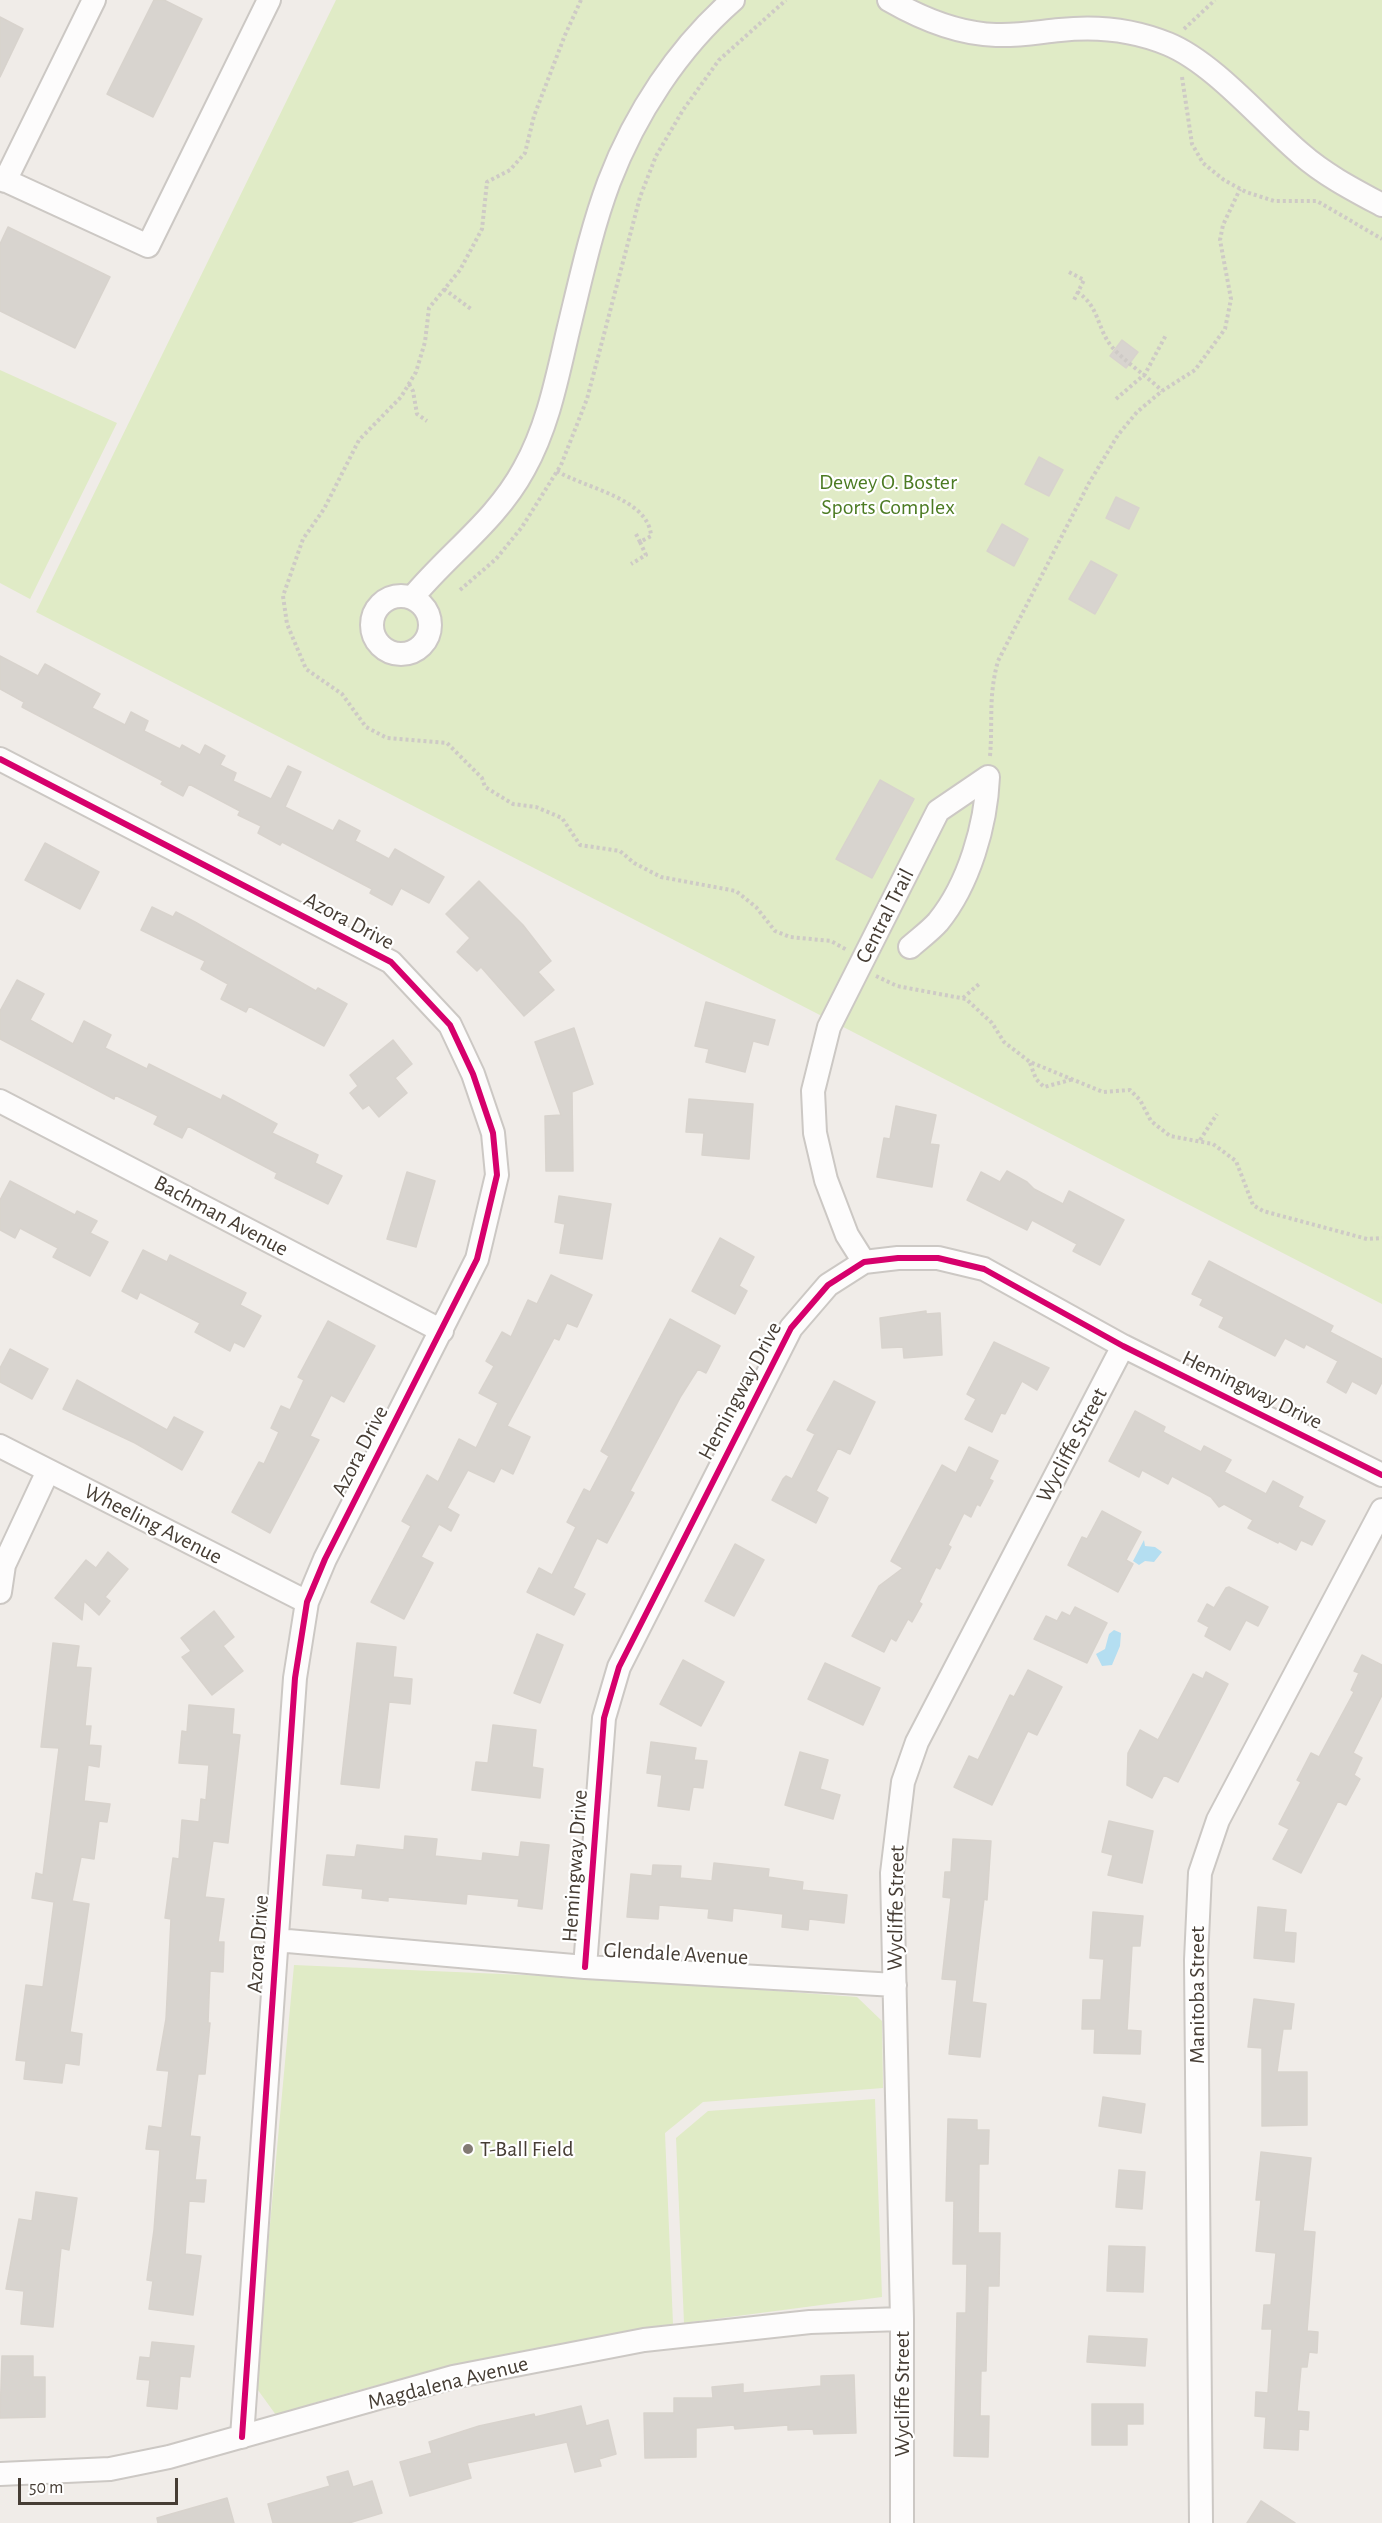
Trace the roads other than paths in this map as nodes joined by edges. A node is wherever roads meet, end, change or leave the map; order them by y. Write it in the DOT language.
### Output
graph roads {
  1 [pos="94,0"];
  2 [pos="269,0"];
  3 [pos="733,0"];
  4 [pos="889,0"];
  5 [pos="3,179"];
  6 [pos="1382,205"];
  7 [pos="412,598"];
  8 [pos="0,759"];
  9 [pos="910,947"];
  10 [pos="0,1101"];
  11 [pos="864,1262"];
  12 [pos="442,1331"];
  13 [pos="1123,1346"];
  14 [pos="0,1446"];
  15 [pos="48,1471"];
  16 [pos="1382,1475"];
  17 [pos="1382,1510"];
  18 [pos="0,1592"];
  19 [pos="307,1602"];
  20 [pos="276,1940"];
  21 [pos="585,1967"];
  22 [pos="895,1985"];
  23 [pos="902,2319"];
  24 [pos="242,2437"];
  25 [pos="0,2474"];
  26 [pos="902,2523"];
  27 [pos="1202,2523"];
  1 -- 5 [label="street"];
  2 -- 5 [label="street"];
  3 -- 7 [label="street"];
  4 -- 6 [label="street"];
  8 -- 12 [label="street, Azora Drive"];
  9 -- 11 [label="street, Central Trail"];
  10 -- 12 [label="street, Bachman Avenue"];
  11 -- 13 [label="street, Hemingway Drive"];
  11 -- 21 [label="street, Hemingway Drive"];
  12 -- 19 [label="street, Azora Drive"];
  13 -- 16 [label="street, Hemingway Drive"];
  13 -- 22 [label="street, Wycliffe Street"];
  14 -- 15 [label="street, Wheeling Avenue"];
  15 -- 18 [label="street"];
  15 -- 19 [label="street, Wheeling Avenue"];
  17 -- 27 [label="street, Manitoba Street"];
  19 -- 20 [label="street, Azora Drive"];
  20 -- 21 [label="street, Glendale Avenue"];
  20 -- 24 [label="street, Azora Drive"];
  21 -- 22 [label="street, Glendale Avenue"];
  22 -- 23 [label="street, Wycliffe Street"];
  23 -- 24 [label="street, Magdalena Avenue"];
  23 -- 26 [label="street, Wycliffe Street"];
  24 -- 25 [label="street, Magdalena Avenue"];
}
